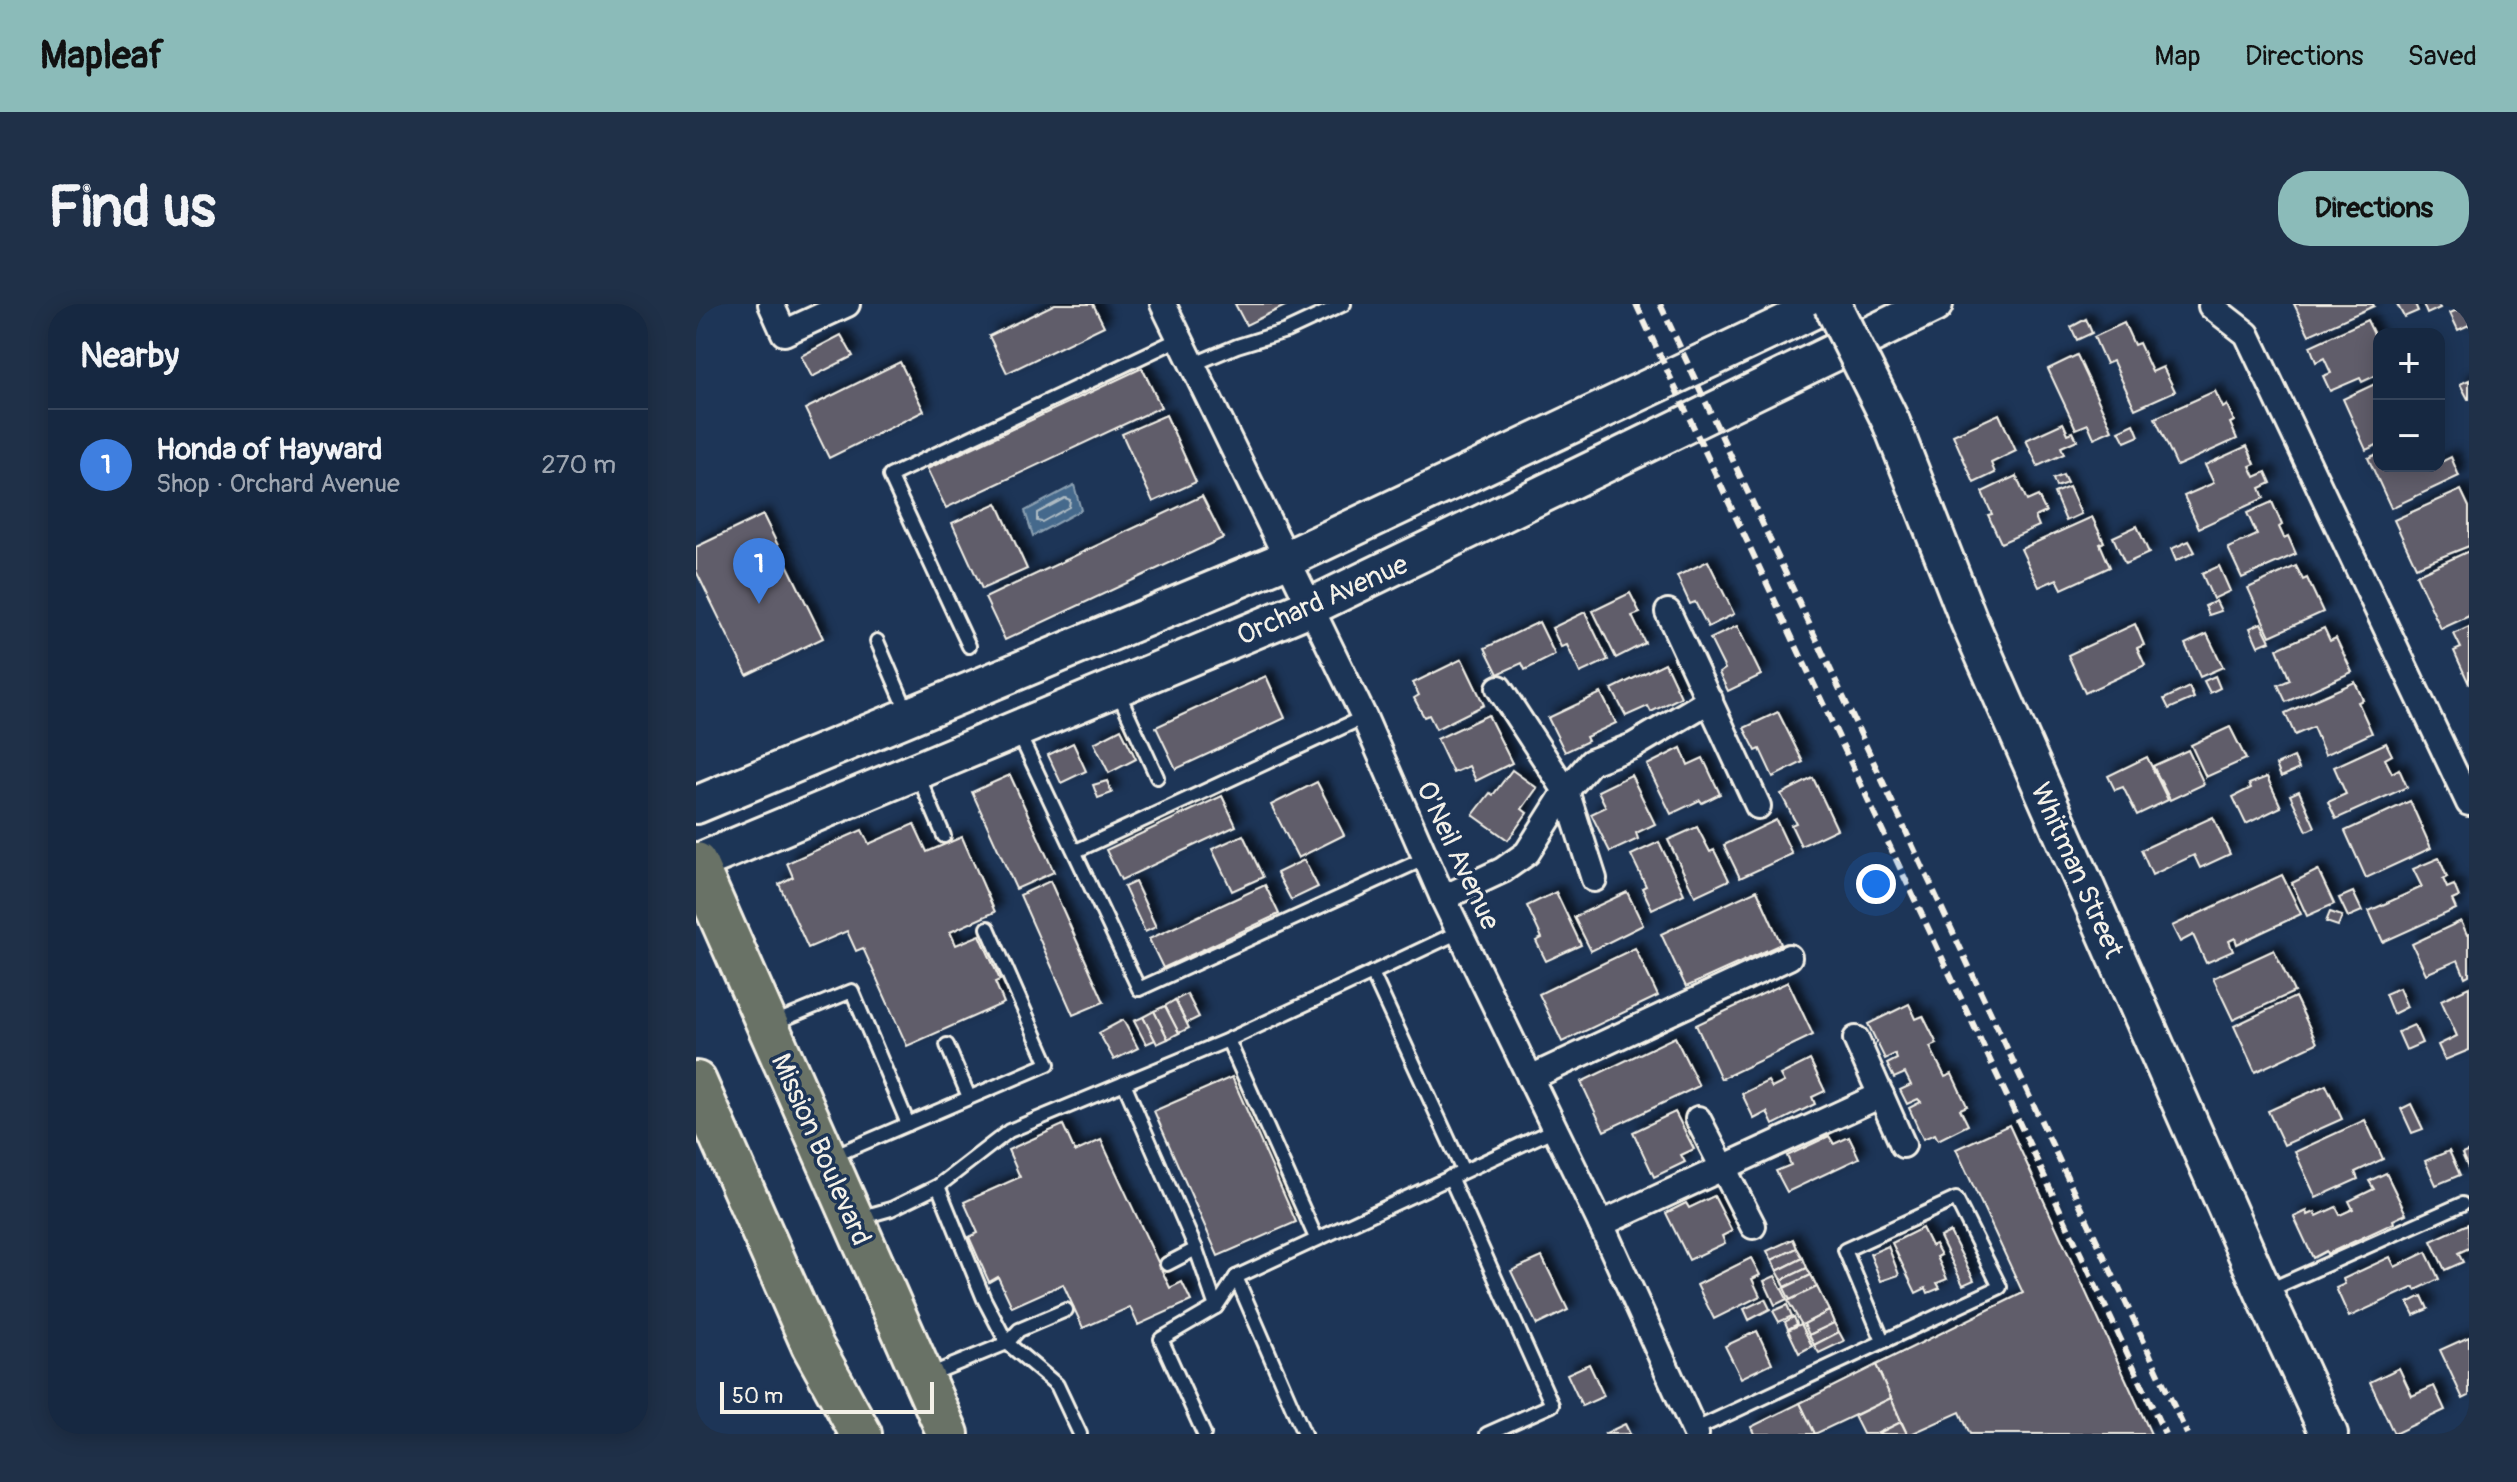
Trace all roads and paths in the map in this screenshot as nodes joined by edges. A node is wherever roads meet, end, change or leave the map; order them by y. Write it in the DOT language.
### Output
graph roads {
  1 [pos="771,304"];
  2 [pos="847,304"];
  3 [pos="1163,304"];
  4 [pos="1344,304"];
  5 [pos="1829,304"];
  6 [pos="1934,304"];
  7 [pos="2211,306"];
  8 [pos="1181,338"];
  9 [pos="1194,364"];
  10 [pos="1287,559"];
  11 [pos="1310,607"];
  12 [pos="1668,612"];
  13 [pos="877,641"];
  14 [pos="969,646"];
  15 [pos="1116,687"];
  16 [pos="1499,688"];
  17 [pos="1710,700"];
  18 [pos="910,716"];
  19 [pos="1364,717"];
  20 [pos="1016,729"];
  21 [pos="916,771"];
  22 [pos="1157,777"];
  23 [pos="1566,791"];
  24 [pos="2469,803"];
  25 [pos="696,805"];
  26 [pos="1758,806"];
  27 [pos="944,836"];
  28 [pos="1076,851"];
  29 [pos="1426,858"];
  30 [pos="696,863"];
  31 [pos="1594,879"];
  32 [pos="1443,898"];
  33 [pos="988,928"];
  34 [pos="1461,931"];
  35 [pos="1789,957"];
  36 [pos="1372,973"];
  37 [pos="768,1026"];
  38 [pos="1856,1039"];
  39 [pos="1228,1040"];
  40 [pos="947,1045"];
  41 [pos="1530,1078"];
  42 [pos="1124,1083"];
  43 [pos="697,1088"];
  44 [pos="1881,1095"];
  45 [pos="969,1097"];
  46 [pos="1698,1119"];
  47 [pos="908,1124"];
  48 [pos="1555,1129"];
  49 [pos="1903,1145"];
  50 [pos="826,1159"];
  51 [pos="1722,1167"];
  52 [pos="1463,1171"];
  53 [pos="1450,1177"];
  54 [pos="938,1186"];
  55 [pos="2462,1204"];
  56 [pos="853,1220"];
  57 [pos="1601,1224"];
  58 [pos="1753,1226"];
  59 [pos="1316,1238"];
  60 [pos="1196,1249"];
  61 [pos="1167,1264"];
  62 [pos="1236,1277"];
  63 [pos="2264,1293"];
  64 [pos="1216,1307"];
  65 [pos="1066,1310"];
  66 [pos="1883,1341"];
  67 [pos="1007,1343"];
  68 [pos="922,1377"];
  69 [pos="1695,1432"];
  70 [pos="861,1434"];
  71 [pos="948,1434"];
  72 [pos="1080,1434"];
  73 [pos="1204,1434"];
  74 [pos="1304,1434"];
  75 [pos="1487,1434"];
  76 [pos="2329,1434"];
  1 -- 2 [label="street"];
  3 -- 8 [label="street, O'Neil Avenue"];
  4 -- 9 [label="lane"];
  5 -- 10 [label="street, Orchard Avenue"];
  5 -- 63 [label="street, Whitman Street, bridge"];
  6 -- 11 [label="street, Orchard Avenue"];
  7 -- 24 [label="street"];
  8 -- 9 [label="street, O'Neil Avenue"];
  8 -- 14 [label="lane"];
  9 -- 10 [label="street, O'Neil Avenue"];
  10 -- 11 [label="street, O'Neil Avenue"];
  10 -- 18 [label="street, Orchard Avenue"];
  11 -- 15 [label="street, Orchard Avenue"];
  11 -- 19 [label="street, O'Neil Avenue"];
  12 -- 17 [label="street"];
  13 -- 18 [label="lane"];
  15 -- 20 [label="street, Orchard Avenue"];
  15 -- 22 [label="lane"];
  16 -- 23 [label="street"];
  17 -- 23 [label="street"];
  17 -- 26 [label="street"];
  18 -- 25 [label="street, Orchard Avenue"];
  19 -- 28 [label="lane"];
  19 -- 29 [label="street, O'Neil Avenue"];
  20 -- 21 [label="street, Orchard Avenue"];
  20 -- 28 [label="lane"];
  21 -- 27 [label="lane"];
  21 -- 30 [label="street, Orchard Avenue"];
  23 -- 31 [label="street"];
  23 -- 32 [label="street"];
  28 -- 29 [label="lane"];
  29 -- 32 [label="street, O'Neil Avenue"];
  30 -- 37 [label="main road, Mission Boulevard"];
  32 -- 34 [label="street, O'Neil Avenue"];
  33 -- 45 [label="lane"];
  34 -- 36 [label="lane"];
  34 -- 41 [label="street, O'Neil Avenue"];
  35 -- 41 [label="street"];
  36 -- 39 [label="lane"];
  36 -- 52 [label="lane"];
  37 -- 47 [label="lane"];
  37 -- 50 [label="main road, Mission Boulevard"];
  38 -- 44 [label="street"];
  39 -- 42 [label="lane"];
  39 -- 59 [label="lane"];
  40 -- 45 [label="lane"];
  41 -- 48 [label="street, O'Neil Avenue"];
  42 -- 54 [label="lane"];
  42 -- 60 [label="lane"];
  43 -- 70 [label="main road"];
  44 -- 49 [label="street"];
  44 -- 51 [label="street"];
  45 -- 47 [label="lane"];
  46 -- 51 [label="street"];
  47 -- 50 [label="lane"];
  48 -- 52 [label="lane"];
  48 -- 57 [label="street, O'Neil Avenue"];
  50 -- 56 [label="main road, Mission Boulevard"];
  51 -- 57 [label="street"];
  51 -- 58 [label="street"];
  52 -- 53 [label="lane"];
  53 -- 59 [label="lane"];
  53 -- 75 [label="lane"];
  54 -- 56 [label="lane"];
  54 -- 67 [label="lane"];
  55 -- 63 [label="lane"];
  56 -- 68 [label="main road, Mission Boulevard"];
  57 -- 69 [label="street, O'Neil Avenue"];
  59 -- 62 [label="lane"];
  60 -- 61 [label="lane"];
  60 -- 64 [label="lane"];
  62 -- 64 [label="lane"];
  62 -- 74 [label="lane"];
  63 -- 76 [label="street, Whitman Street"];
  64 -- 73 [label="lane"];
  65 -- 67 [label="lane"];
  66 -- 66 [label="lane"];
  66 -- 69 [label="lane"];
  67 -- 68 [label="lane"];
  67 -- 72 [label="lane"];
  68 -- 71 [label="main road, Mission Boulevard"];
}
